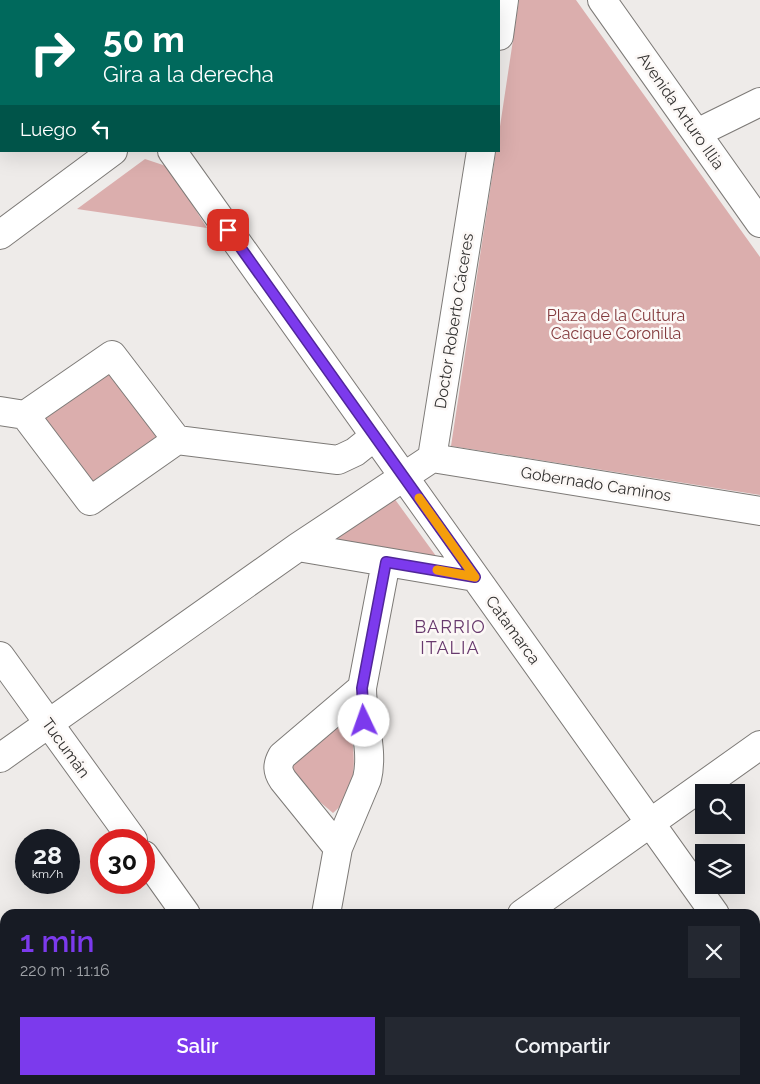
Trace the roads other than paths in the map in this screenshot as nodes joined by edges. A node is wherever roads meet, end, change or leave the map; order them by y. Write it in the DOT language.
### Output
graph roads {
  1 [pos="504,0"];
  2 [pos="602,0"];
  3 [pos="500,29"];
  4 [pos="760,102"];
  5 [pos="697,133"];
  6 [pos="112,152"];
  7 [pos="173,152"];
  8 [pos="481,152"];
  9 [pos="760,223"];
  10 [pos="0,235"];
  11 [pos="13,413"];
  12 [pos="375,436"];
  13 [pos="177,440"];
  14 [pos="432,458"];
  15 [pos="404,477"];
  16 [pos="760,511"];
  17 [pos="298,547"];
  18 [pos="386,562"];
  19 [pos="475,577"];
  20 [pos="0,656"];
  21 [pos="362,688"];
  22 [pos="48,723"];
  23 [pos="760,745"];
  24 [pos="0,758"];
  25 [pos="651,822"];
  26 [pos="125,829"];
  27 [pos="338,848"];
  28 [pos="155,870"];
  29 [pos="182,909"];
  30 [pos="327,909"];
  31 [pos="529,909"];
  32 [pos="712,909"];
  1 -- 3 [label="street"];
  2 -- 5 [label="street, Avenida Arturo Illia"];
  4 -- 5 [label="street"];
  5 -- 9 [label="street, Avenida Arturo Illia"];
  6 -- 10 [label="street"];
  7 -- 12 [label="street, Catamarca"];
  8 -- 14 [label="street, Doctor Roberto Cáceres"];
  11 -- 13 [label="street"];
  11 -- 13 [label="street"];
  12 -- 13 [label="street"];
  12 -- 15 [label="street, Catamarca"];
  14 -- 15 [label="street"];
  14 -- 16 [label="street, Gobernado Caminos"];
  15 -- 17 [label="street"];
  15 -- 19 [label="street, Catamarca"];
  17 -- 18 [label="street"];
  17 -- 22 [label="street"];
  18 -- 19 [label="street"];
  18 -- 21 [label="street"];
  19 -- 25 [label="street, Catamarca"];
  20 -- 22 [label="street, Tucumán"];
  21 -- 27 [label="street"];
  21 -- 27 [label="street"];
  22 -- 24 [label="street"];
  22 -- 26 [label="street, Tucumán"];
  23 -- 25 [label="street"];
  25 -- 31 [label="street"];
  25 -- 32 [label="street, Catamarca"];
  27 -- 30 [label="street"];
  28 -- 29 [label="street"];
}
